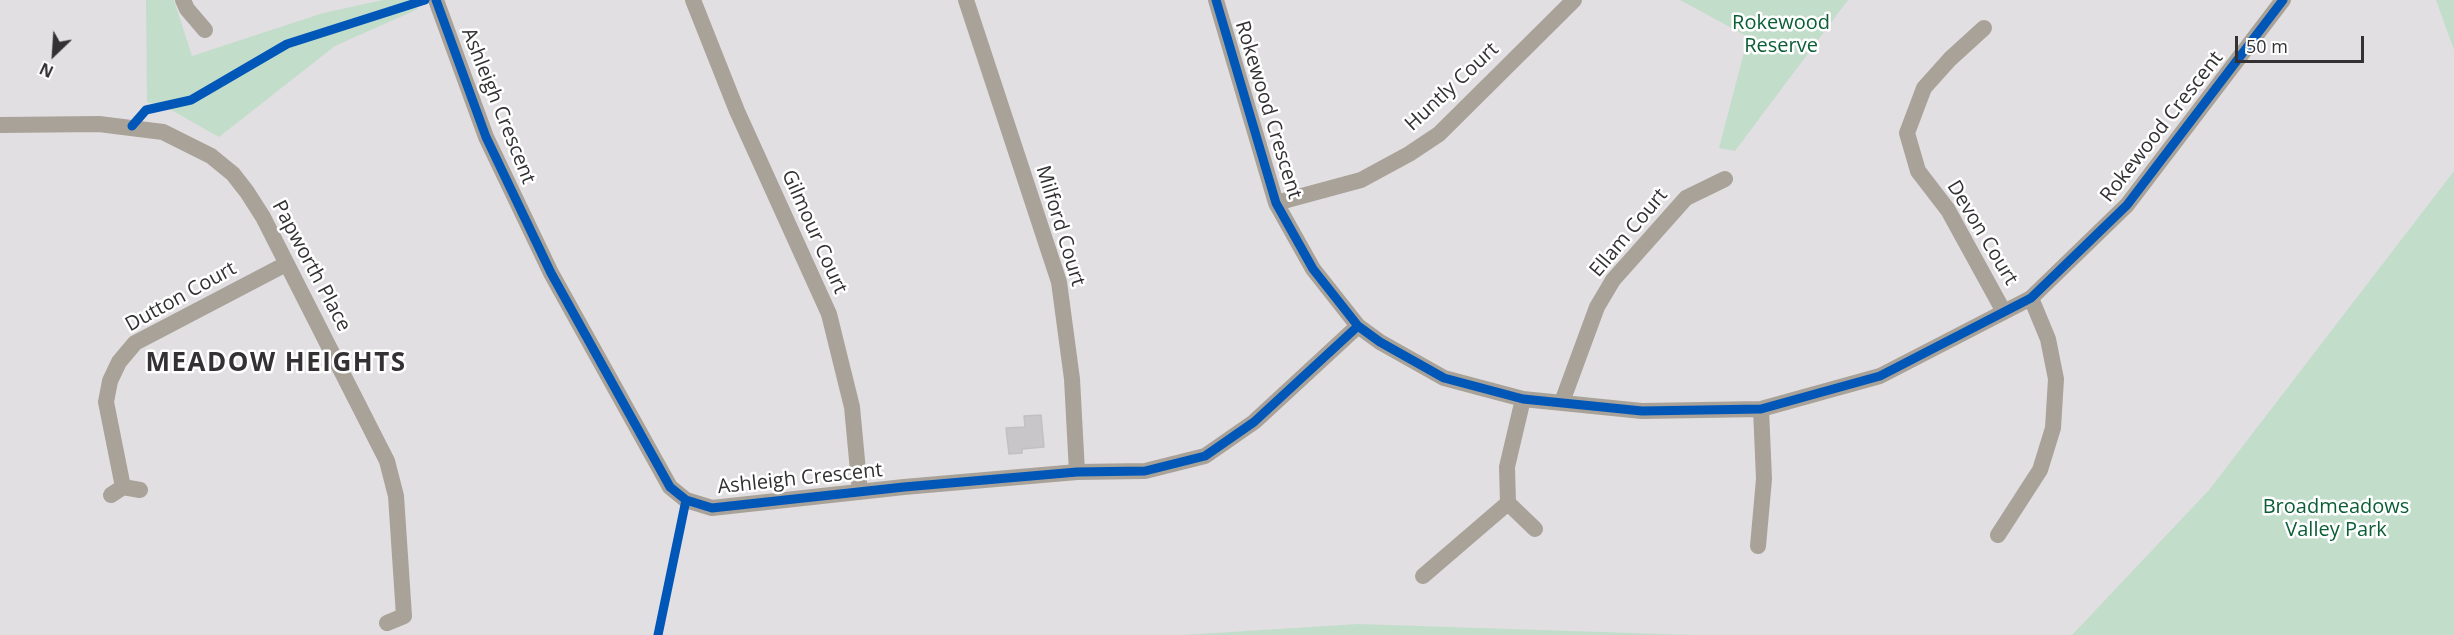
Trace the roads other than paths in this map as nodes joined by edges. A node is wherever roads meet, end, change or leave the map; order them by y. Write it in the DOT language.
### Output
graph roads {
  1 [pos="183,0"];
  2 [pos="436,0"];
  3 [pos="693,0"];
  4 [pos="966,0"];
  5 [pos="1216,0"];
  6 [pos="1574,0"];
  7 [pos="2283,0"];
  8 [pos="1984,28"];
  9 [pos="204,30"];
  10 [pos="0,125"];
  11 [pos="1725,179"];
  12 [pos="1276,203"];
  13 [pos="286,264"];
  14 [pos="2031,298"];
  15 [pos="2004,312"];
  16 [pos="1358,326"];
  17 [pos="1523,399"];
  18 [pos="1562,402"];
  19 [pos="1761,409"];
  20 [pos="1077,472"];
  21 [pos="125,491"];
  22 [pos="860,492"];
  23 [pos="1508,503"];
  24 [pos="1535,529"];
  25 [pos="1998,535"];
  26 [pos="1758,546"];
  27 [pos="1424,576"];
  28 [pos="387,623"];
  1 -- 9 [label="street"];
  2 -- 22 [label="street, Ashleigh Crescent"];
  3 -- 22 [label="street, Gilmour Court"];
  4 -- 20 [label="street, Milford Court"];
  5 -- 12 [label="street, Rokewood Crescent"];
  6 -- 12 [label="street, Huntly Court"];
  7 -- 14 [label="street, Rokewood Crescent"];
  8 -- 15 [label="street, Devon Court"];
  10 -- 13 [label="street, Papworth Place"];
  11 -- 18 [label="street, Ellam Court"];
  12 -- 16 [label="street, Rokewood Crescent"];
  13 -- 21 [label="street, Dutton Court"];
  13 -- 28 [label="street, Papworth Place"];
  14 -- 15 [label="street, Rokewood Crescent"];
  14 -- 25 [label="street"];
  15 -- 19 [label="street, Rokewood Crescent"];
  16 -- 17 [label="street, Rokewood Crescent"];
  16 -- 20 [label="street, Ashleigh Crescent"];
  17 -- 18 [label="street, Rokewood Crescent"];
  17 -- 23 [label="street"];
  18 -- 19 [label="street, Rokewood Crescent"];
  19 -- 26 [label="street"];
  20 -- 22 [label="street, Ashleigh Crescent"];
  23 -- 24 [label="street"];
  23 -- 27 [label="street"];
}
